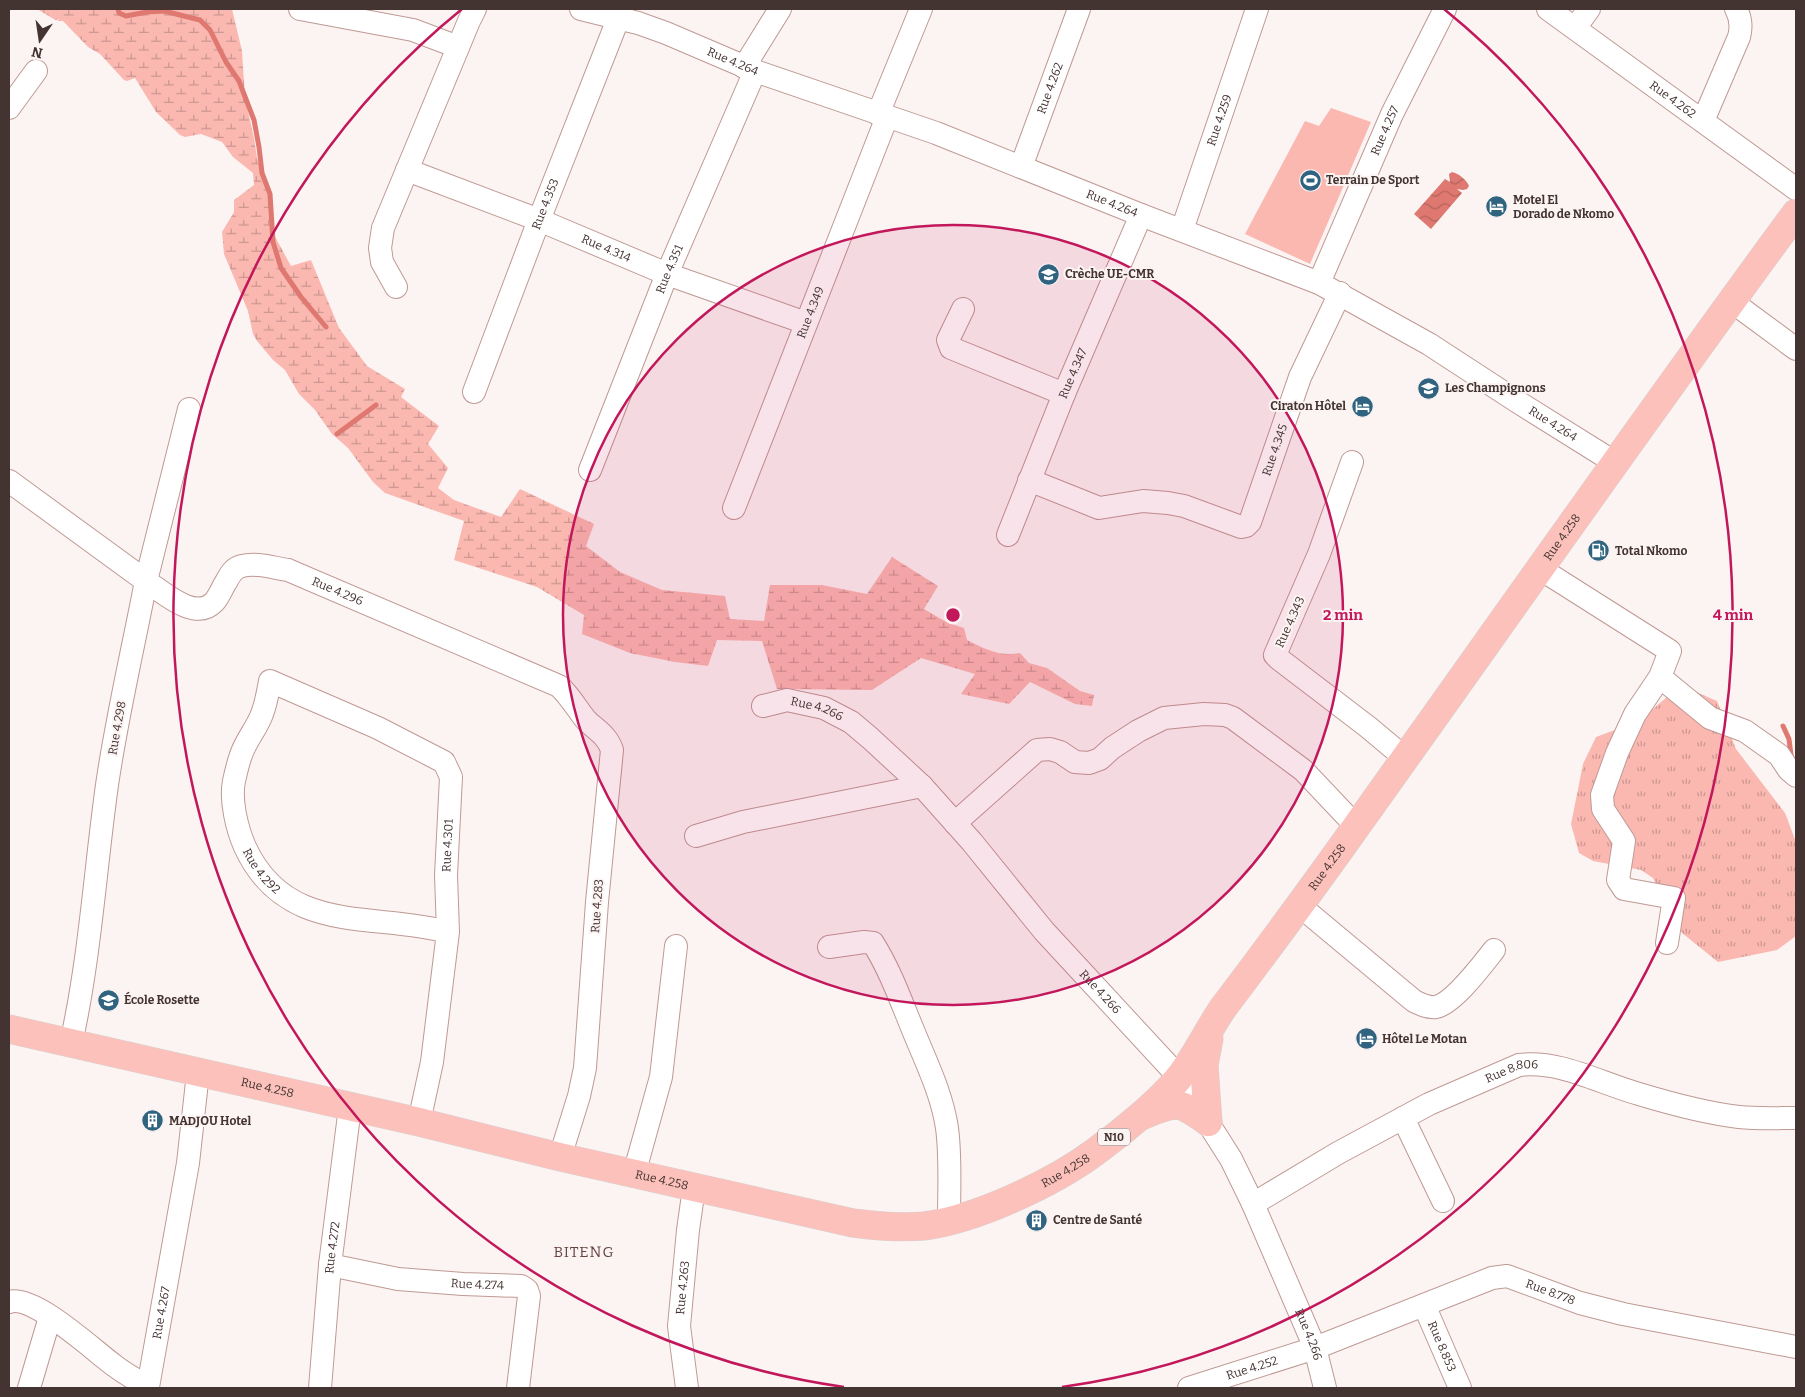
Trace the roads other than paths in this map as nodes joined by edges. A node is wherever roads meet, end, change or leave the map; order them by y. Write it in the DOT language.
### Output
graph roads {
  1 [pos="300,9"];
  2 [pos="475,9"];
  3 [pos="581,9"];
  4 [pos="780,9"];
  5 [pos="921,9"];
  6 [pos="1079,9"];
  7 [pos="1257,9"];
  8 [pos="1445,9"];
  9 [pos="1548,9"];
  10 [pos="1589,9"];
  11 [pos="1736,9"];
  12 [pos="620,13"];
  13 [pos="1575,28"];
  14 [pos="458,46"];
  15 [pos="749,69"];
  16 [pos="36,72"];
  17 [pos="9,108"];
  18 [pos="883,116"];
  19 [pos="1703,121"];
  20 [pos="1021,167"];
  21 [pos="407,170"];
  22 [pos="1796,189"];
  23 [pos="1796,213"];
  24 [pos="1141,215"];
  25 [pos="539,220"];
  26 [pos="1182,230"];
  27 [pos="667,274"];
  28 [pos="1319,283"];
  29 [pos="396,287"];
  30 [pos="1340,293"];
  31 [pos="1731,301"];
  32 [pos="963,309"];
  33 [pos="806,323"];
  34 [pos="1796,349"];
  35 [pos="474,392"];
  36 [pos="1064,394"];
  37 [pos="189,409"];
  38 [pos="1352,462"];
  39 [pos="1614,462"];
  40 [pos="590,470"];
  41 [pos="1028,480"];
  42 [pos="9,482"];
  43 [pos="734,508"];
  44 [pos="1008,535"];
  45 [pos="1539,568"];
  46 [pos="146,581"];
  47 [pos="1660,677"];
  48 [pos="547,680"];
  49 [pos="270,681"];
  50 [pos="763,706"];
  51 [pos="1404,758"];
  52 [pos="1796,776"];
  53 [pos="922,786"];
  54 [pos="955,823"];
  55 [pos="1356,826"];
  56 [pos="696,836"];
  57 [pos="1300,906"];
  58 [pos="448,932"];
  59 [pos="1667,944"];
  60 [pos="676,946"];
  61 [pos="830,947"];
  62 [pos="1494,950"];
  63 [pos="1211,1025"];
  64 [pos="9,1029"];
  65 [pos="71,1043"];
  66 [pos="198,1073"];
  67 [pos="1179,1077"];
  68 [pos="350,1107"];
  69 [pos="1136,1118"];
  70 [pos="1403,1118"];
  71 [pos="1796,1118"];
  72 [pos="419,1122"];
  73 [pos="1208,1122"];
  74 [pos="560,1156"];
  75 [pos="634,1174"];
  76 [pos="694,1188"];
  77 [pos="1443,1201"];
  78 [pos="1253,1204"];
  79 [pos="949,1220"];
  80 [pos="330,1265"];
  81 [pos="9,1302"];
  82 [pos="1424,1305"];
  83 [pos="50,1316"];
  84 [pos="1796,1347"];
  85 [pos="1315,1348"];
  86 [pos="148,1387"];
  87 [pos="29,1388"];
  88 [pos="320,1388"];
  89 [pos="518,1388"];
  90 [pos="687,1388"];
  91 [pos="1189,1388"];
  92 [pos="1324,1388"];
  93 [pos="1460,1388"];
  1 -- 14 [label="street"];
  2 -- 14 [label="street"];
  3 -- 12 [label="street, Rue 4.264"];
  4 -- 15 [label="street, Rue 4.351"];
  5 -- 18 [label="street, Rue 4.349"];
  6 -- 20 [label="street, Rue 4.262"];
  7 -- 26 [label="street, Rue 4.259"];
  8 -- 28 [label="street, Rue 4.257"];
  9 -- 13 [label="street, Rue 4.262"];
  10 -- 13 [label="street"];
  11 -- 19 [label="street"];
  12 -- 15 [label="street, Rue 4.264"];
  12 -- 25 [label="street, Rue 4.353"];
  13 -- 19 [label="street, Rue 4.262"];
  14 -- 21 [label="street"];
  15 -- 18 [label="street, Rue 4.264"];
  15 -- 27 [label="street, Rue 4.351"];
  16 -- 17 [label="street"];
  18 -- 20 [label="street, Rue 4.264"];
  18 -- 33 [label="street, Rue 4.349"];
  19 -- 22 [label="street, Rue 4.262"];
  20 -- 24 [label="street, Rue 4.264"];
  21 -- 25 [label="street, Rue 4.314"];
  21 -- 29 [label="street"];
  23 -- 31 [label="highway, Rue 4.258 / N10"];
  24 -- 26 [label="street, Rue 4.264"];
  24 -- 36 [label="street, Rue 4.347"];
  25 -- 27 [label="street, Rue 4.314"];
  25 -- 35 [label="street, Rue 4.353"];
  26 -- 28 [label="street, Rue 4.264"];
  27 -- 33 [label="street, Rue 4.314"];
  27 -- 40 [label="street, Rue 4.351"];
  28 -- 30 [label="street, Rue 4.264"];
  30 -- 39 [label="street, Rue 4.264"];
  30 -- 41 [label="street, Rue 4.345"];
  31 -- 34 [label="street"];
  31 -- 39 [label="highway, Rue 4.258 / N10"];
  32 -- 36 [label="street"];
  33 -- 43 [label="street, Rue 4.349"];
  36 -- 41 [label="street, Rue 4.347"];
  37 -- 46 [label="street, Rue 4.298"];
  38 -- 51 [label="street, Rue 4.343"];
  39 -- 45 [label="highway, Rue 4.258 / N10"];
  41 -- 44 [label="street, Rue 4.347"];
  42 -- 46 [label="street"];
  45 -- 47 [label="street"];
  45 -- 51 [label="highway, Rue 4.258 / N10"];
  46 -- 48 [label="street, Rue 4.296"];
  46 -- 65 [label="street, Rue 4.298"];
  47 -- 52 [label="street"];
  47 -- 59 [label="street"];
  48 -- 74 [label="street, Rue 4.283"];
  49 -- 58 [label="street, Rue 4.301"];
  49 -- 58 [label="street, Rue 4.292"];
  50 -- 53 [label="street, Rue 4.266"];
  51 -- 55 [label="highway, Rue 4.258 / N10"];
  53 -- 54 [label="street, Rue 4.266"];
  53 -- 56 [label="street"];
  54 -- 55 [label="street"];
  54 -- 67 [label="street, Rue 4.266"];
  55 -- 57 [label="highway, Rue 4.258 / N10"];
  57 -- 62 [label="street"];
  57 -- 63 [label="highway, Rue 4.258 / N10"];
  58 -- 72 [label="street, Rue 4.301"];
  60 -- 75 [label="street"];
  61 -- 79 [label="street"];
  63 -- 67 [label="highway, Rue 4.258 / N10"];
  63 -- 73 [label="highway"];
  64 -- 65 [label="highway, Rue 4.258 / N10"];
  65 -- 66 [label="highway, Rue 4.258 / N10"];
  66 -- 68 [label="highway, Rue 4.258 / N10"];
  66 -- 86 [label="street, Rue 4.267"];
  67 -- 69 [label="highway, Rue 4.258 / N10"];
  67 -- 73 [label="street, Rue 4.266"];
  68 -- 72 [label="highway, Rue 4.258 / N10"];
  68 -- 80 [label="street, Rue 4.272"];
  69 -- 73 [label="highway"];
  69 -- 79 [label="highway, Rue 4.258 / N10"];
  70 -- 71 [label="street, Rue 8.806"];
  70 -- 77 [label="street"];
  70 -- 78 [label="street, Rue 8.806"];
  72 -- 74 [label="highway, Rue 4.258 / N10"];
  73 -- 78 [label="street, Rue 4.266"];
  74 -- 75 [label="highway, Rue 4.258 / N10"];
  75 -- 76 [label="highway, Rue 4.258 / N10"];
  76 -- 79 [label="highway, Rue 4.258 / N10"];
  76 -- 90 [label="street, Rue 4.263"];
  78 -- 85 [label="street, Rue 4.266"];
  80 -- 88 [label="street, Rue 4.272"];
  80 -- 89 [label="street, Rue 4.274"];
  81 -- 83 [label="street, Rue 4.267"];
  82 -- 84 [label="street, Rue 8.778"];
  82 -- 85 [label="street, Rue 8.778"];
  82 -- 93 [label="street, Rue 8.853"];
  83 -- 86 [label="street, Rue 4.267"];
  83 -- 87 [label="street"];
  85 -- 91 [label="street, Rue 4.252"];
  85 -- 92 [label="street, Rue 4.266"];
}
